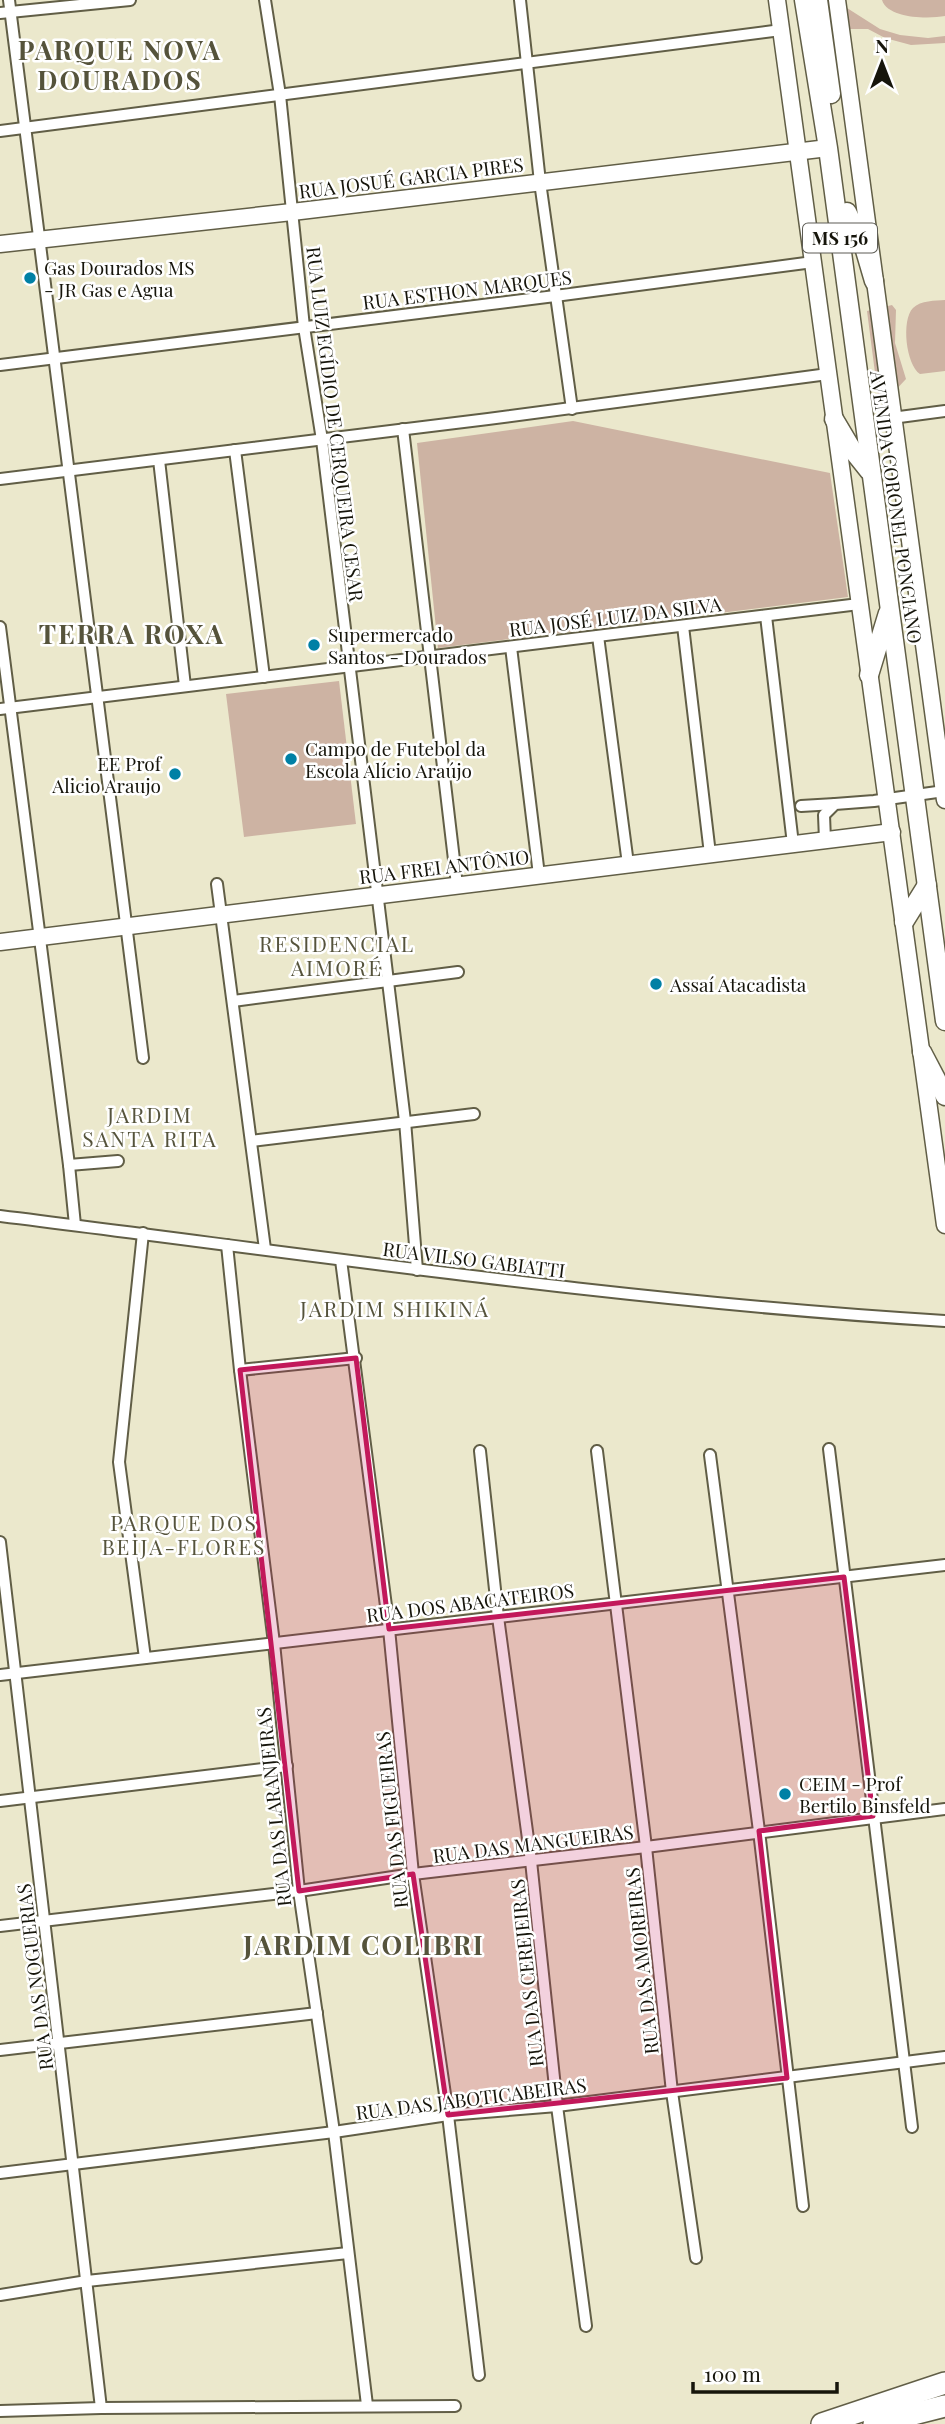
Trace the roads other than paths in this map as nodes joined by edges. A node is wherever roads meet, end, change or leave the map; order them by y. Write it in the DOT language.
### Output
graph roads {
  1 [pos="130,0"];
  2 [pos="265,0"];
  3 [pos="520,0"];
  4 [pos="777,0"];
  5 [pos="804,0"];
  6 [pos="818,0"];
  7 [pos="837,0"];
  8 [pos="7,8"];
  9 [pos="781,30"];
  10 [pos="527,63"];
  11 [pos="280,95"];
  12 [pos="26,128"];
  13 [pos="0,131"];
  14 [pos="828,148"];
  15 [pos="798,152"];
  16 [pos="540,182"];
  17 [pos="292,212"];
  18 [pos="847,212"];
  19 [pos="40,239"];
  20 [pos="0,244"];
  21 [pos="813,262"];
  22 [pos="874,281"];
  23 [pos="555,296"];
  24 [pos="304,327"];
  25 [pos="54,359"];
  26 [pos="0,365"];
  27 [pos="828,374"];
  28 [pos="572,408"];
  29 [pos="945,411"];
  30 [pos="892,418"];
  31 [pos="834,419"];
  32 [pos="404,429"];
  33 [pos="322,440"];
  34 [pos="235,450"];
  35 [pos="159,460"];
  36 [pos="69,470"];
  37 [pos="871,473"];
  38 [pos="0,478"];
  39 [pos="859,604"];
  40 [pos="889,610"];
  41 [pos="765,615"];
  42 [pos="683,626"];
  43 [pos="0,627"];
  44 [pos="598,636"];
  45 [pos="511,647"];
  46 [pos="430,656"];
  47 [pos="350,666"];
  48 [pos="869,675"];
  49 [pos="264,677"];
  50 [pos="186,686"];
  51 [pos="97,697"];
  52 [pos="5,708"];
  53 [pos="932,795"];
  54 [pos="888,799"];
  55 [pos="835,804"];
  56 [pos="801,806"];
  57 [pos="892,832"];
  58 [pos="926,835"];
  59 [pos="825,840"];
  60 [pos="793,844"];
  61 [pos="710,854"];
  62 [pos="628,864"];
  63 [pos="539,875"];
  64 [pos="217,884"];
  65 [pos="457,885"];
  66 [pos="927,885"];
  67 [pos="378,895"];
  68 [pos="220,915"];
  69 [pos="904,922"];
  70 [pos="127,926"];
  71 [pos="39,937"];
  72 [pos="945,937"];
  73 [pos="0,942"];
  74 [pos="458,972"];
  75 [pos="388,981"];
  76 [pos="233,1001"];
  77 [pos="945,1021"];
  78 [pos="922,1052"];
  79 [pos="143,1058"];
  80 [pos="945,1096"];
  81 [pos="474,1114"];
  82 [pos="405,1121"];
  83 [pos="251,1141"];
  84 [pos="118,1161"];
  85 [pos="69,1165"];
  86 [pos="0,1216"];
  87 [pos="75,1225"];
  88 [pos="945,1226"];
  89 [pos="143,1233"];
  90 [pos="227,1245"];
  91 [pos="265,1249"];
  92 [pos="341,1260"];
  93 [pos="417,1269"];
  94 [pos="945,1321"];
  95 [pos="356,1357"];
  96 [pos="240,1370"];
  97 [pos="829,1449"];
  98 [pos="480,1451"];
  99 [pos="597,1451"];
  100 [pos="710,1455"];
  101 [pos="0,1542"];
  102 [pos="1,1555"];
  103 [pos="945,1566"];
  104 [pos="844,1577"];
  105 [pos="727,1590"];
  106 [pos="617,1603"];
  107 [pos="498,1617"];
  108 [pos="389,1629"];
  109 [pos="274,1643"];
  110 [pos="145,1658"];
  111 [pos="15,1672"];
  112 [pos="0,1675"];
  113 [pos="287,1766"];
  114 [pos="30,1798"];
  115 [pos="0,1801"];
  116 [pos="945,1809"];
  117 [pos="873,1816"];
  118 [pos="759,1831"];
  119 [pos="646,1847"];
  120 [pos="531,1861"];
  121 [pos="413,1874"];
  122 [pos="299,1891"];
  123 [pos="43,1920"];
  124 [pos="0,1926"];
  125 [pos="317,2013"];
  126 [pos="59,2044"];
  127 [pos="0,2050"];
  128 [pos="945,2057"];
  129 [pos="904,2064"];
  130 [pos="787,2078"];
  131 [pos="672,2092"];
  132 [pos="557,2106"];
  133 [pos="447,2115"];
  134 [pos="912,2127"];
  135 [pos="334,2132"];
  136 [pos="73,2164"];
  137 [pos="0,2173"];
  138 [pos="803,2206"];
  139 [pos="348,2253"];
  140 [pos="696,2258"];
  141 [pos="87,2281"];
  142 [pos="0,2295"];
  143 [pos="586,2326"];
  144 [pos="479,2375"];
  145 [pos="945,2383"];
  146 [pos="367,2405"];
  147 [pos="455,2406"];
  148 [pos="945,2406"];
  149 [pos="101,2408"];
  150 [pos="0,2411"];
  151 [pos="822,2424"];
  152 [pos="874,2424"];
  1 -- 8 [label="street"];
  2 -- 11 [label="street, RUA LUIZ EGÍDIO DE CERQUEIRA CESAR"];
  3 -- 10 [label="street"];
  4 -- 9 [label="main road"];
  5 -- 14 [label="main road, AVENIDA CORONEL PONCIANO / MS 156"];
  6 -- 18 [label="main road"];
  7 -- 22 [label="main road"];
  8 -- 12 [label="street"];
  9 -- 10 [label="street"];
  9 -- 15 [label="main road"];
  10 -- 11 [label="street"];
  10 -- 16 [label="street"];
  11 -- 12 [label="street"];
  11 -- 17 [label="street, RUA LUIZ EGÍDIO DE CERQUEIRA CESAR"];
  12 -- 13 [label="street"];
  12 -- 19 [label="street"];
  14 -- 15 [label="main road, RUA JOSUÉ GARCIA PIRES"];
  14 -- 37 [label="main road, AVENIDA CORONEL PONCIANO / MS 156"];
  15 -- 16 [label="main road, RUA JOSUÉ GARCIA PIRES"];
  15 -- 21 [label="main road"];
  16 -- 17 [label="main road, RUA JOSUÉ GARCIA PIRES"];
  16 -- 23 [label="street"];
  17 -- 19 [label="main road, RUA JOSUÉ GARCIA PIRES"];
  17 -- 24 [label="street, RUA LUIZ EGÍDIO DE CERQUEIRA CESAR"];
  18 -- 22 [label="main road"];
  18 -- 53 [label="main road"];
  19 -- 20 [label="main road, RUA JOSUÉ GARCIA PIRES"];
  19 -- 25 [label="street"];
  21 -- 23 [label="street, RUA ESTHON MARQUES"];
  21 -- 27 [label="main road"];
  22 -- 30 [label="main road"];
  23 -- 24 [label="street, RUA ESTHON MARQUES"];
  23 -- 28 [label="street"];
  24 -- 25 [label="street, RUA ESTHON MARQUES"];
  24 -- 33 [label="street, RUA LUIZ EGÍDIO DE CERQUEIRA CESAR"];
  25 -- 26 [label="street, RUA ESTHON MARQUES"];
  25 -- 36 [label="street"];
  27 -- 28 [label="street"];
  27 -- 31 [label="main road"];
  28 -- 32 [label="street"];
  29 -- 30 [label="street"];
  30 -- 53 [label="main road"];
  31 -- 37 [label="main road"];
  31 -- 39 [label="main road"];
  32 -- 33 [label="street"];
  32 -- 46 [label="street"];
  33 -- 34 [label="street"];
  33 -- 47 [label="street, RUA LUIZ EGÍDIO DE CERQUEIRA CESAR"];
  34 -- 35 [label="street"];
  34 -- 49 [label="street"];
  35 -- 36 [label="street"];
  35 -- 50 [label="street"];
  36 -- 38 [label="street"];
  36 -- 51 [label="street"];
  37 -- 40 [label="main road, AVENIDA CORONEL PONCIANO / MS 156"];
  39 -- 41 [label="street, RUA JOSÉ LUIZ DA SILVA"];
  39 -- 48 [label="main road"];
  40 -- 48 [label="main road"];
  40 -- 53 [label="main road, AVENIDA CORONEL PONCIANO / MS 156"];
  41 -- 42 [label="street, RUA JOSÉ LUIZ DA SILVA"];
  41 -- 60 [label="street"];
  42 -- 44 [label="street, RUA JOSÉ LUIZ DA SILVA"];
  42 -- 61 [label="street"];
  43 -- 52 [label="street"];
  44 -- 45 [label="street, RUA JOSÉ LUIZ DA SILVA"];
  44 -- 62 [label="street"];
  45 -- 46 [label="street, RUA JOSÉ LUIZ DA SILVA"];
  45 -- 63 [label="street"];
  46 -- 47 [label="street, RUA JOSÉ LUIZ DA SILVA"];
  46 -- 65 [label="street"];
  47 -- 49 [label="street, RUA JOSÉ LUIZ DA SILVA"];
  47 -- 67 [label="street, RUA LUIZ EGÍDIO DE CERQUEIRA CESAR"];
  48 -- 54 [label="main road"];
  49 -- 50 [label="street, RUA JOSÉ LUIZ DA SILVA"];
  50 -- 51 [label="street, RUA JOSÉ LUIZ DA SILVA"];
  51 -- 52 [label="street, RUA JOSÉ LUIZ DA SILVA"];
  51 -- 70 [label="street"];
  52 -- 71 [label="street"];
  53 -- 54 [label="street"];
  53 -- 58 [label="main road, AVENIDA CORONEL PONCIANO / MS 156"];
  54 -- 55 [label="street"];
  54 -- 57 [label="main road"];
  55 -- 56 [label="street"];
  55 -- 59 [label="street"];
  57 -- 59 [label="main road, RUA FREI ANTÔNIO"];
  57 -- 69 [label="main road"];
  58 -- 66 [label="main road, AVENIDA CORONEL PONCIANO / MS 156"];
  58 -- 72 [label="main road"];
  59 -- 60 [label="main road, RUA FREI ANTÔNIO"];
  60 -- 61 [label="main road, RUA FREI ANTÔNIO"];
  61 -- 62 [label="main road, RUA FREI ANTÔNIO"];
  62 -- 63 [label="main road, RUA FREI ANTÔNIO"];
  63 -- 65 [label="main road, RUA FREI ANTÔNIO"];
  64 -- 68 [label="street"];
  65 -- 67 [label="main road, RUA FREI ANTÔNIO"];
  66 -- 69 [label="main road"];
  66 -- 77 [label="main road, AVENIDA CORONEL PONCIANO / MS 156"];
  67 -- 68 [label="main road, RUA FREI ANTÔNIO"];
  67 -- 75 [label="street, RUA LUIZ EGÍDIO DE CERQUEIRA CESAR"];
  68 -- 70 [label="main road, RUA FREI ANTÔNIO"];
  68 -- 76 [label="street"];
  69 -- 78 [label="main road"];
  70 -- 71 [label="main road, RUA FREI ANTÔNIO"];
  70 -- 79 [label="street"];
  71 -- 73 [label="main road, RUA FREI ANTÔNIO"];
  71 -- 85 [label="street"];
  74 -- 75 [label="street"];
  75 -- 76 [label="street"];
  75 -- 82 [label="street, RUA LUIZ EGÍDIO DE CERQUEIRA CESAR"];
  76 -- 83 [label="street"];
  78 -- 80 [label="main road"];
  78 -- 88 [label="main road"];
  81 -- 82 [label="street"];
  82 -- 83 [label="street"];
  82 -- 93 [label="street, RUA LUIZ EGÍDIO DE CERQUEIRA CESAR"];
  83 -- 91 [label="street"];
  84 -- 85 [label="street"];
  85 -- 87 [label="street"];
  86 -- 87 [label="street, RUA VILSO GABIATTI"];
  87 -- 89 [label="street, RUA VILSO GABIATTI"];
  89 -- 90 [label="street, RUA VILSO GABIATTI"];
  89 -- 110 [label="street"];
  90 -- 91 [label="street, RUA VILSO GABIATTI"];
  90 -- 96 [label="street, RUA DAS LARANJEIRAS"];
  91 -- 92 [label="street, RUA VILSO GABIATTI"];
  92 -- 93 [label="street, RUA VILSO GABIATTI"];
  92 -- 95 [label="street, RUA DAS FIGUEIRAS"];
  93 -- 94 [label="street, RUA VILSO GABIATTI"];
  95 -- 96 [label="street"];
  95 -- 108 [label="street, RUA DAS FIGUEIRAS"];
  96 -- 109 [label="street, RUA DAS LARANJEIRAS"];
  97 -- 104 [label="street"];
  98 -- 107 [label="street, RUA DAS CEREJEIRAS"];
  99 -- 106 [label="street, RUA DAS AMOREIRAS"];
  100 -- 105 [label="street"];
  101 -- 102 [label="street, RUA DAS NOGUERIAS"];
  102 -- 111 [label="street, RUA DAS NOGUERIAS"];
  103 -- 104 [label="street, RUA DOS ABACATEIROS"];
  104 -- 105 [label="street, RUA DOS ABACATEIROS"];
  104 -- 117 [label="street"];
  105 -- 106 [label="street, RUA DOS ABACATEIROS"];
  105 -- 118 [label="street"];
  106 -- 107 [label="street, RUA DOS ABACATEIROS"];
  106 -- 119 [label="street, RUA DAS AMOREIRAS"];
  107 -- 108 [label="street, RUA DOS ABACATEIROS"];
  107 -- 120 [label="street, RUA DAS CEREJEIRAS"];
  108 -- 109 [label="street, RUA DOS ABACATEIROS"];
  108 -- 121 [label="street, RUA DAS FIGUEIRAS"];
  109 -- 110 [label="street, RUA DOS ABACATEIROS"];
  109 -- 113 [label="street, RUA DAS LARANJEIRAS"];
  110 -- 111 [label="street, RUA DOS ABACATEIROS"];
  111 -- 112 [label="street, RUA DOS ABACATEIROS"];
  111 -- 114 [label="street, RUA DAS NOGUERIAS"];
  113 -- 114 [label="street"];
  113 -- 122 [label="street, RUA DAS LARANJEIRAS"];
  114 -- 115 [label="street"];
  114 -- 123 [label="street, RUA DAS NOGUERIAS"];
  116 -- 117 [label="street, RUA DAS MANGUEIRAS"];
  117 -- 118 [label="street, RUA DAS MANGUEIRAS"];
  117 -- 129 [label="street"];
  118 -- 119 [label="street, RUA DAS MANGUEIRAS"];
  118 -- 130 [label="street"];
  119 -- 120 [label="street, RUA DAS MANGUEIRAS"];
  119 -- 131 [label="street, RUA DAS AMOREIRAS"];
  120 -- 121 [label="street, RUA DAS MANGUEIRAS"];
  120 -- 132 [label="street, RUA DAS CEREJEIRAS"];
  121 -- 122 [label="street, RUA DAS MANGUEIRAS"];
  121 -- 133 [label="street, RUA DAS FIGUEIRAS"];
  122 -- 123 [label="street, RUA DAS MANGUEIRAS"];
  122 -- 125 [label="street, RUA DAS LARANJEIRAS"];
  123 -- 124 [label="street, RUA DAS MANGUEIRAS"];
  123 -- 126 [label="street, RUA DAS NOGUERIAS"];
  125 -- 126 [label="street"];
  125 -- 135 [label="street, RUA DAS LARANJEIRAS"];
  126 -- 127 [label="street"];
  126 -- 136 [label="street, RUA DAS NOGUERIAS"];
  128 -- 129 [label="street, RUA DAS JABOTICABEIRAS"];
  129 -- 130 [label="street, RUA DAS JABOTICABEIRAS"];
  129 -- 134 [label="street"];
  130 -- 131 [label="street, RUA DAS JABOTICABEIRAS"];
  130 -- 138 [label="street"];
  131 -- 132 [label="street, RUA DAS JABOTICABEIRAS"];
  131 -- 140 [label="street, RUA DAS AMOREIRAS"];
  132 -- 133 [label="street, RUA DAS JABOTICABEIRAS"];
  132 -- 143 [label="street, RUA DAS CEREJEIRAS"];
  133 -- 135 [label="street, RUA DAS JABOTICABEIRAS"];
  133 -- 144 [label="street, RUA DAS FIGUEIRAS"];
  135 -- 136 [label="street, RUA DAS JABOTICABEIRAS"];
  135 -- 139 [label="street, RUA DAS LARANJEIRAS"];
  136 -- 137 [label="street, RUA DAS JABOTICABEIRAS"];
  136 -- 141 [label="street, RUA DAS NOGUERIAS"];
  139 -- 141 [label="street"];
  139 -- 146 [label="street, RUA DAS LARANJEIRAS"];
  141 -- 142 [label="street"];
  141 -- 149 [label="street, RUA DAS NOGUERIAS"];
  145 -- 151 [label="highway"];
  146 -- 147 [label="street"];
  146 -- 149 [label="street"];
  148 -- 152 [label="highway"];
  149 -- 150 [label="street"];
}
